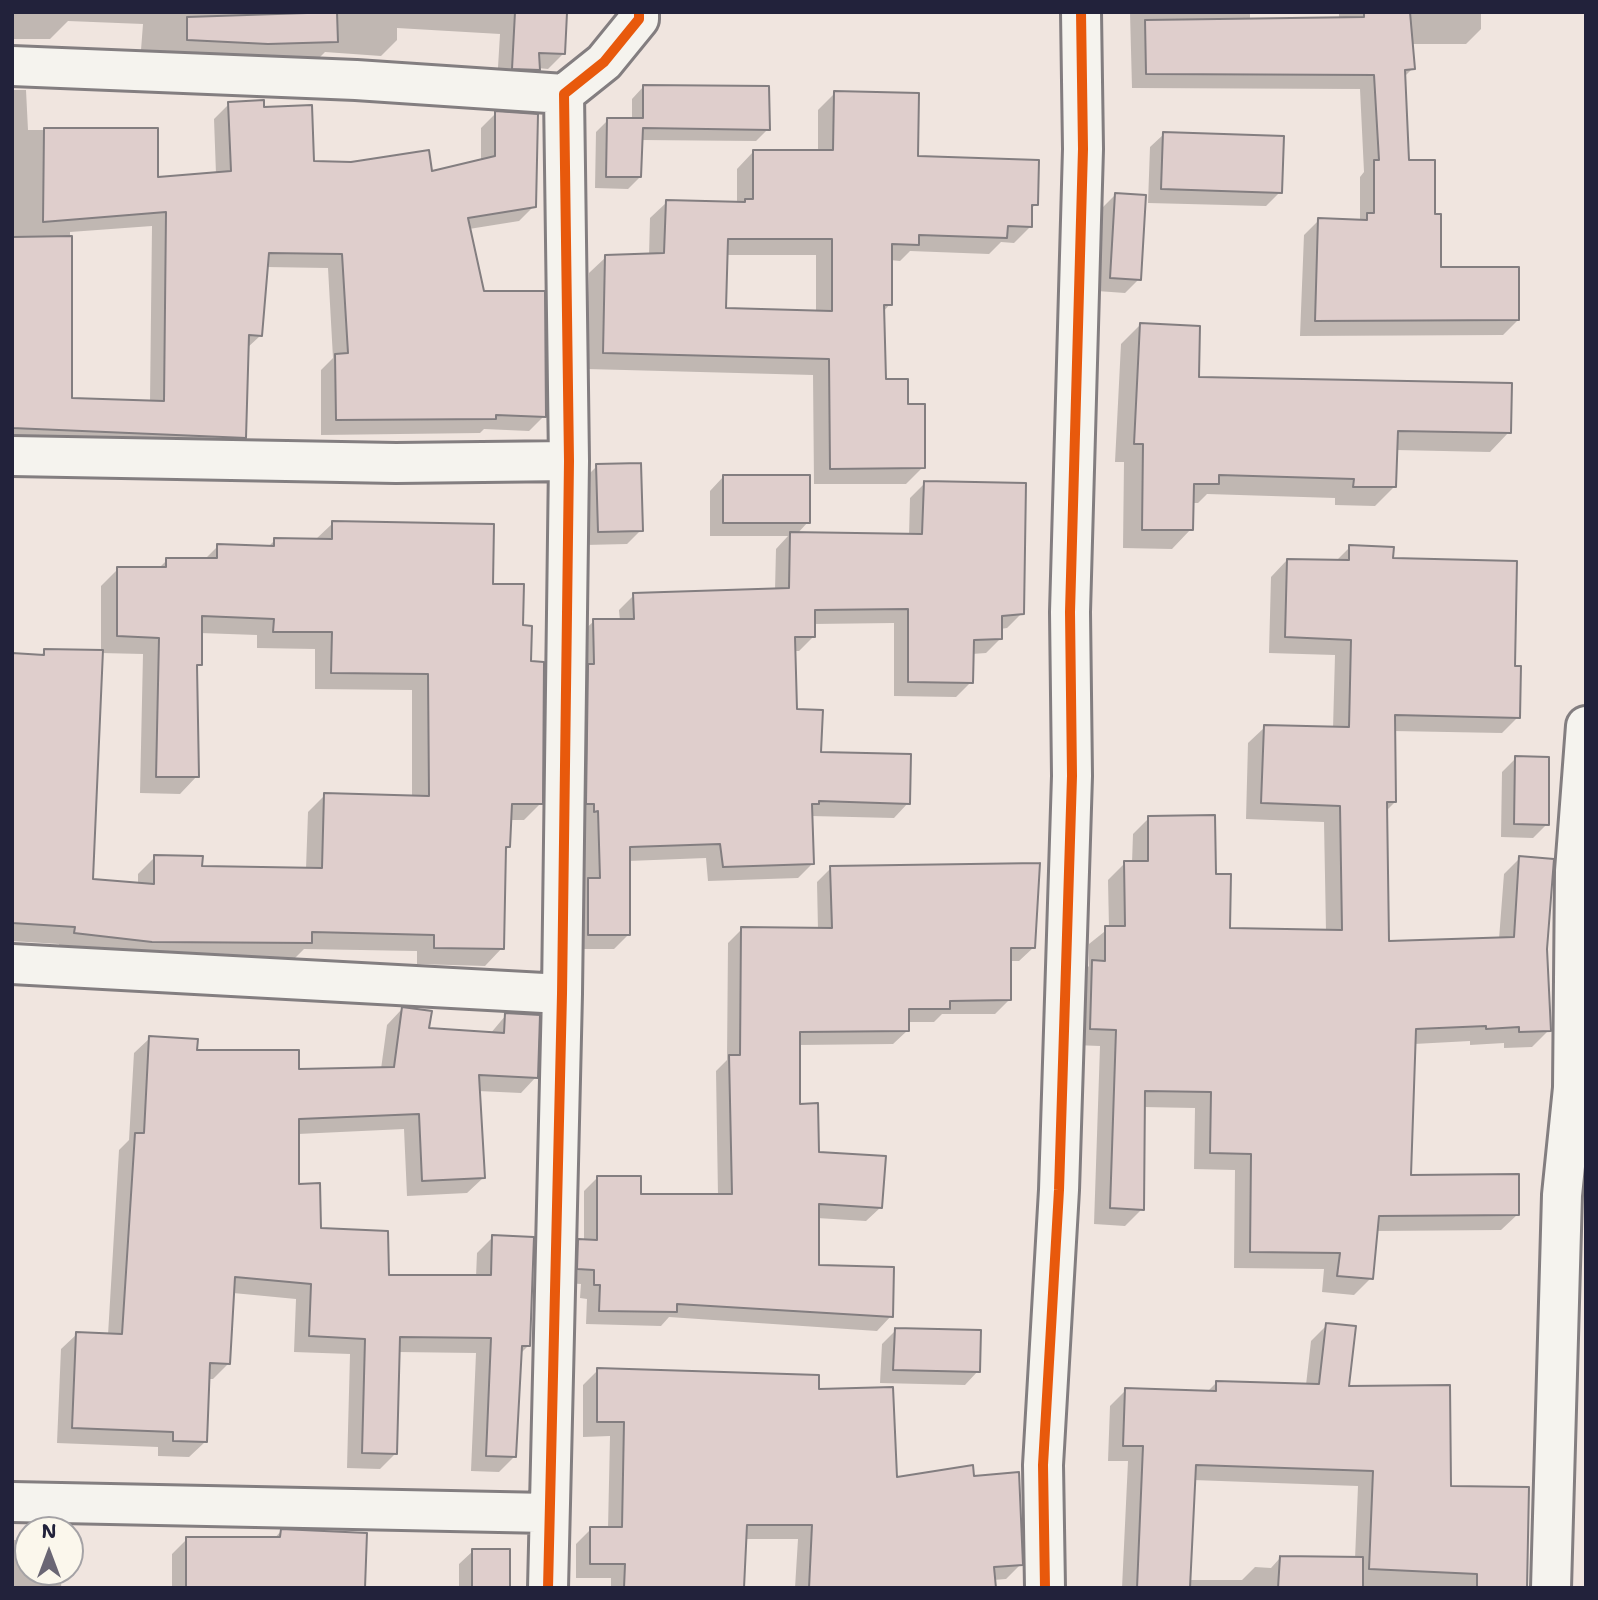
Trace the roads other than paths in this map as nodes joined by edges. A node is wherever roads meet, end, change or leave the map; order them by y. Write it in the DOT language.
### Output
graph roads {
  1 [pos="639,12"];
  2 [pos="1081,12"];
  3 [pos="12,66"];
  4 [pos="564,94"];
  5 [pos="12,456"];
  6 [pos="569,461"];
  7 [pos="1586,726"];
  8 [pos="12,964"];
  9 [pos="562,994"];
  10 [pos="12,1502"];
  11 [pos="548,1513"];
  12 [pos="548,1588"];
  13 [pos="1045,1588"];
  14 [pos="1551,1588"];
  1 -- 4 [label="street"];
  2 -- 13 [label="street"];
  3 -- 4 [label="street"];
  4 -- 6 [label="street"];
  5 -- 6 [label="street"];
  6 -- 9 [label="street"];
  7 -- 14 [label="street"];
  8 -- 9 [label="street"];
  9 -- 11 [label="street"];
  10 -- 11 [label="street"];
  11 -- 12 [label="street"];
}
